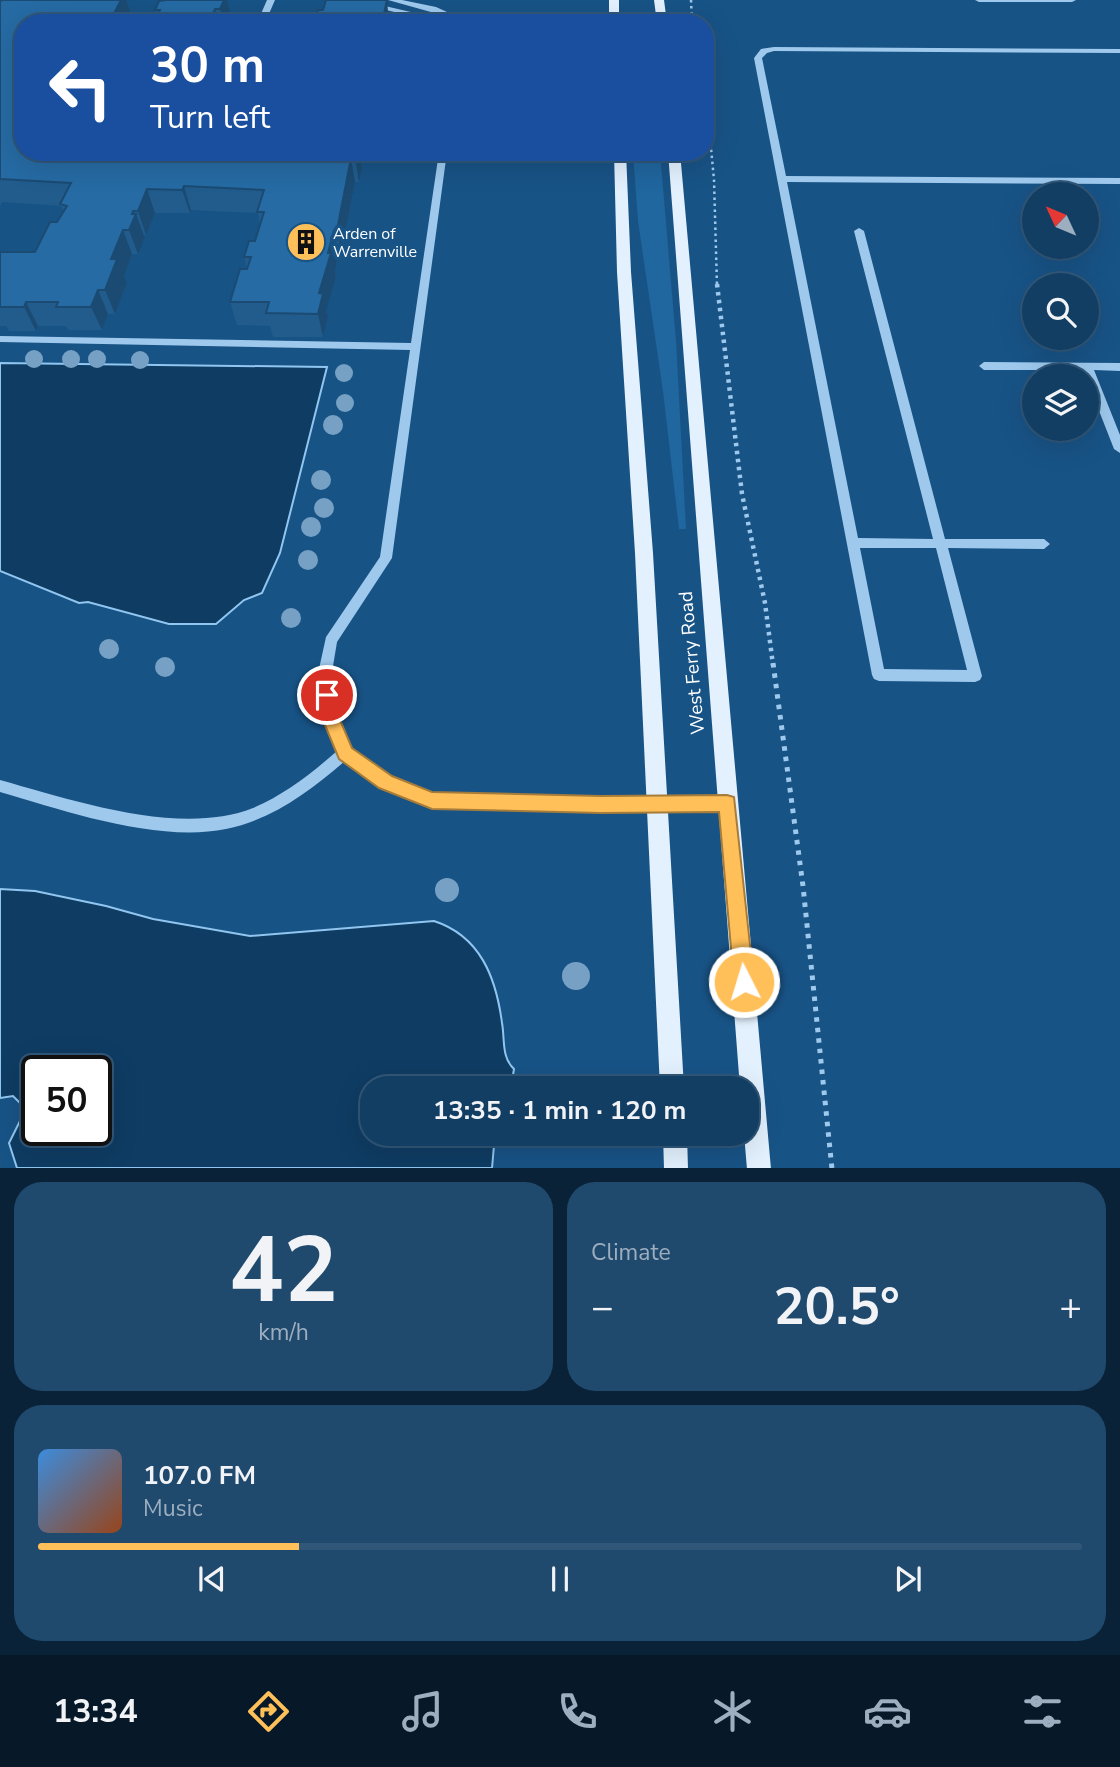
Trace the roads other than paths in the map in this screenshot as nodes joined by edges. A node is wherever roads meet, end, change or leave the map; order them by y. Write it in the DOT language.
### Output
graph roads {
  1 [pos="349,0"];
  2 [pos="392,0"];
  3 [pos="979,0"];
  4 [pos="1072,0"];
  5 [pos="411,14"];
  6 [pos="442,14"];
  7 [pos="1120,51"];
  8 [pos="442,161"];
  9 [pos="620,161"];
  10 [pos="675,161"];
  11 [pos="782,180"];
  12 [pos="1120,181"];
  13 [pos="859,231"];
  14 [pos="0,338"];
  15 [pos="416,347"];
  16 [pos="984,366"];
  17 [pos="1022,366"];
  18 [pos="1099,367"];
  19 [pos="1120,367"];
  20 [pos="1099,397"];
  21 [pos="1120,449"];
  22 [pos="853,543"];
  23 [pos="941,543"];
  24 [pos="1044,544"];
  25 [pos="345,753"];
  26 [pos="0,786"];
  27 [pos="727,803"];
  28 [pos="656,804"];
  29 [pos="671,1076"];
  30 [pos="676,1146"];
  31 [pos="677,1168"];
  32 [pos="759,1168"];
  1 -- 5 [label="lane"];
  2 -- 6 [label="lane"];
  3 -- 4 [label="lane"];
  7 -- 11 [label="lane"];
  8 -- 15 [label="lane"];
  9 -- 28 [label="main road, West Ferry Road"];
  10 -- 27 [label="main road, West Ferry Road"];
  11 -- 12 [label="lane"];
  11 -- 22 [label="lane"];
  13 -- 23 [label="lane"];
  14 -- 15 [label="lane"];
  15 -- 25 [label="lane"];
  16 -- 17 [label="lane"];
  18 -- 19 [label="lane"];
  20 -- 21 [label="lane"];
  22 -- 23 [label="lane"];
  22 -- 23 [label="lane"];
  23 -- 24 [label="lane"];
  25 -- 26 [label="lane"];
  25 -- 28 [label="lane"];
  27 -- 28 [label="lane"];
  27 -- 32 [label="main road, West Ferry Road"];
  28 -- 29 [label="main road, West Ferry Road"];
  30 -- 31 [label="main road"];
}
